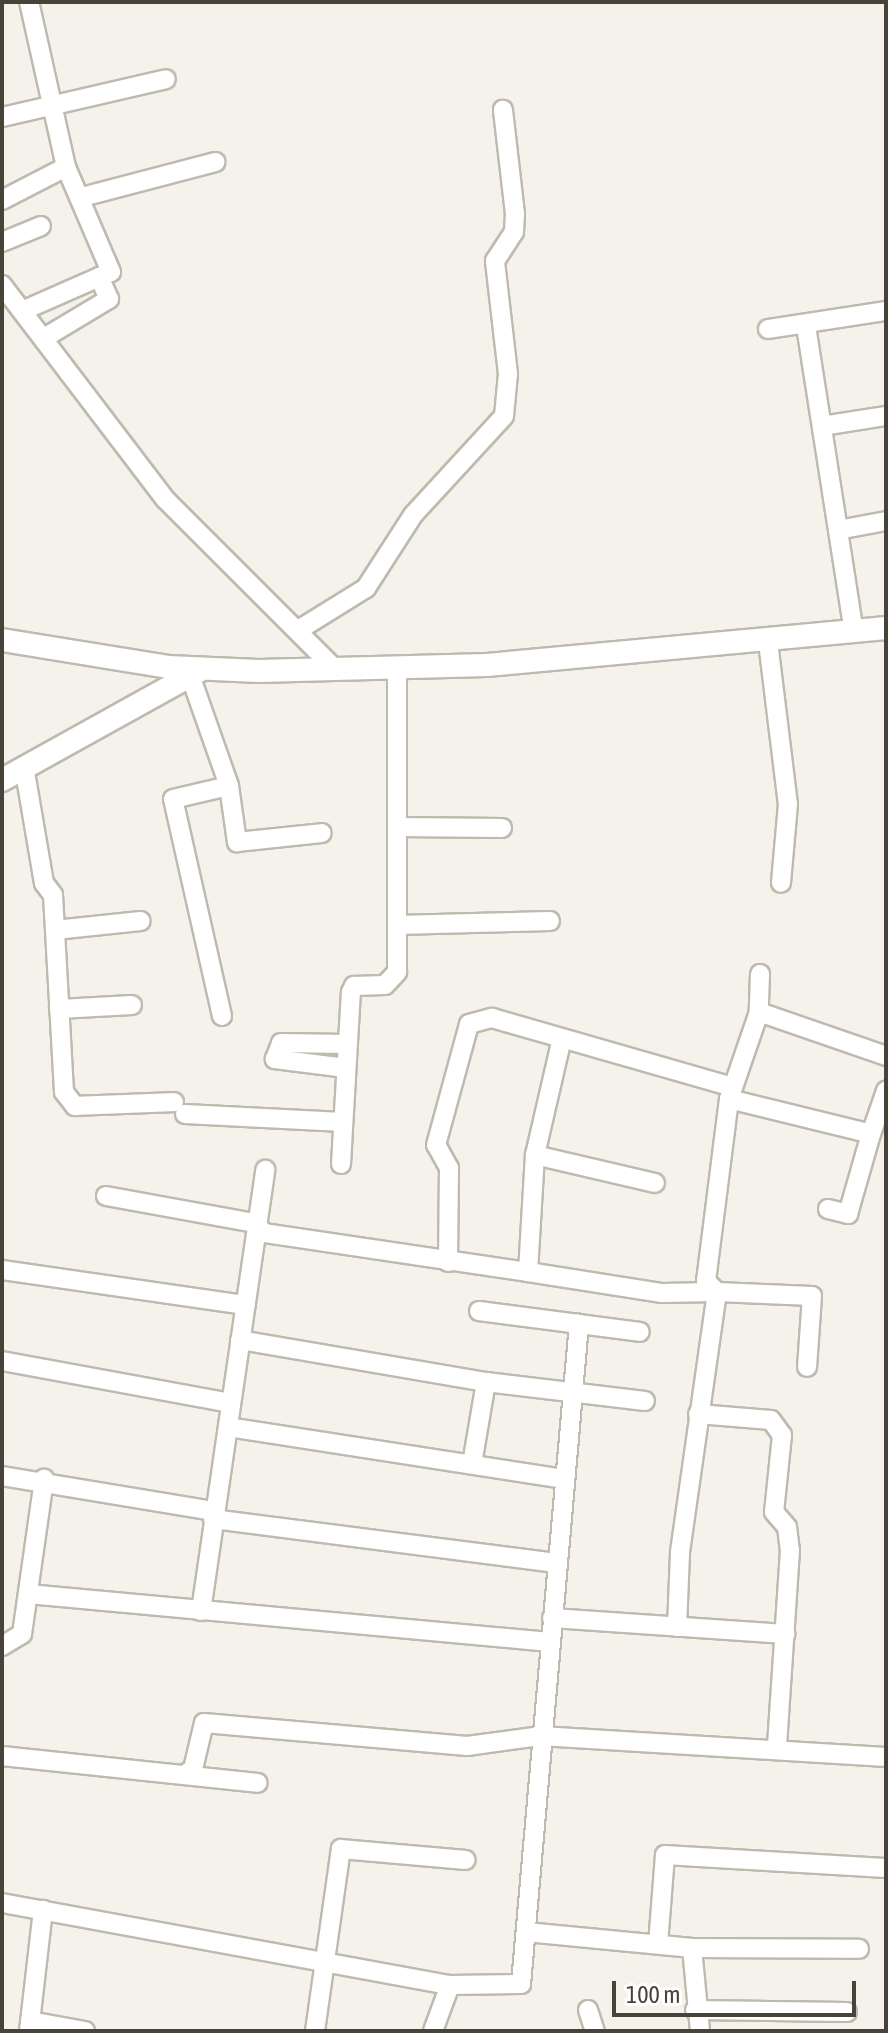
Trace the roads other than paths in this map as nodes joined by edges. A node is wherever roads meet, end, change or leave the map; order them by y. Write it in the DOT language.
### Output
graph roads {
  1 [pos="29,2"];
  2 [pos="166,79"];
  3 [pos="50,109"];
  4 [pos="503,110"];
  5 [pos="2,117"];
  6 [pos="215,162"];
  7 [pos="66,167"];
  8 [pos="82,197"];
  9 [pos="2,200"];
  10 [pos="41,226"];
  11 [pos="2,242"];
  12 [pos="99,277"];
  13 [pos="2,285"];
  14 [pos="22,311"];
  15 [pos="886,311"];
  16 [pos="806,326"];
  17 [pos="768,329"];
  18 [pos="44,338"];
  19 [pos="886,416"];
  20 [pos="822,426"];
  21 [pos="886,521"];
  22 [pos="838,530"];
  23 [pos="886,628"];
  24 [pos="300,629"];
  25 [pos="854,632"];
  26 [pos="2,640"];
  27 [pos="768,642"];
  28 [pos="397,669"];
  29 [pos="336,670"];
  30 [pos="196,672"];
  31 [pos="25,772"];
  32 [pos="2,780"];
  33 [pos="229,786"];
  34 [pos="397,827"];
  35 [pos="502,828"];
  36 [pos="322,833"];
  37 [pos="781,883"];
  38 [pos="141,921"];
  39 [pos="550,921"];
  40 [pos="397,925"];
  41 [pos="55,930"];
  42 [pos="760,974"];
  43 [pos="132,1005"];
  44 [pos="59,1009"];
  45 [pos="759,1012"];
  46 [pos="222,1016"];
  47 [pos="561,1042"];
  48 [pos="347,1044"];
  49 [pos="886,1056"];
  50 [pos="346,1068"];
  51 [pos="886,1091"];
  52 [pos="731,1093"];
  53 [pos="343,1122"];
  54 [pos="871,1134"];
  55 [pos="535,1155"];
  56 [pos="341,1164"];
  57 [pos="265,1170"];
  58 [pos="655,1183"];
  59 [pos="106,1196"];
  60 [pos="828,1209"];
  61 [pos="255,1223"];
  62 [pos="448,1262"];
  63 [pos="2,1270"];
  64 [pos="528,1272"];
  65 [pos="717,1292"];
  66 [pos="245,1305"];
  67 [pos="479,1311"];
  68 [pos="579,1324"];
  69 [pos="640,1332"];
  70 [pos="240,1340"];
  71 [pos="2,1361"];
  72 [pos="807,1367"];
  73 [pos="486,1382"];
  74 [pos="570,1392"];
  75 [pos="645,1401"];
  76 [pos="231,1403"];
  77 [pos="698,1414"];
  78 [pos="228,1427"];
  79 [pos="472,1464"];
  80 [pos="2,1476"];
  81 [pos="44,1479"];
  82 [pos="564,1479"];
  83 [pos="214,1515"];
  84 [pos="557,1563"];
  85 [pos="28,1594"];
  86 [pos="201,1611"];
  87 [pos="552,1618"];
  88 [pos="677,1627"];
  89 [pos="785,1634"];
  90 [pos="550,1642"];
  91 [pos="2,1646"];
  92 [pos="541,1736"];
  93 [pos="777,1747"];
  94 [pos="2,1756"];
  95 [pos="886,1757"];
  96 [pos="184,1775"];
  97 [pos="258,1783"];
  98 [pos="466,1860"];
  99 [pos="886,1868"];
  100 [pos="2,1903"];
  101 [pos="43,1910"];
  102 [pos="526,1932"];
  103 [pos="658,1944"];
  104 [pos="692,1948"];
  105 [pos="859,1949"];
  106 [pos="327,1964"];
  107 [pos="450,1985"];
  108 [pos="588,2010"];
  109 [pos="695,2010"];
  110 [pos="847,2012"];
  111 [pos="29,2026"];
  112 [pos="85,2031"];
  113 [pos="315,2031"];
  114 [pos="433,2031"];
  115 [pos="595,2031"];
  116 [pos="700,2031"];
  1 -- 3 [label="street"];
  2 -- 3 [label="street"];
  3 -- 5 [label="street"];
  3 -- 7 [label="street"];
  4 -- 24 [label="street"];
  6 -- 8 [label="street"];
  7 -- 8 [label="street"];
  7 -- 9 [label="street"];
  8 -- 12 [label="street"];
  10 -- 11 [label="street"];
  12 -- 14 [label="street"];
  12 -- 18 [label="street"];
  13 -- 14 [label="street"];
  14 -- 18 [label="street"];
  15 -- 16 [label="street"];
  16 -- 17 [label="street"];
  16 -- 20 [label="street"];
  18 -- 24 [label="street"];
  19 -- 20 [label="street"];
  20 -- 22 [label="street"];
  21 -- 22 [label="street"];
  22 -- 25 [label="street"];
  23 -- 25 [label="street"];
  24 -- 29 [label="street"];
  25 -- 27 [label="street"];
  26 -- 30 [label="street"];
  27 -- 28 [label="street"];
  27 -- 37 [label="street"];
  28 -- 29 [label="street"];
  28 -- 34 [label="street"];
  29 -- 30 [label="street"];
  30 -- 31 [label="street"];
  30 -- 33 [label="street"];
  31 -- 32 [label="street"];
  31 -- 41 [label="street"];
  33 -- 36 [label="street"];
  33 -- 46 [label="street"];
  34 -- 35 [label="street"];
  34 -- 40 [label="street"];
  38 -- 41 [label="street"];
  39 -- 40 [label="street"];
  40 -- 48 [label="street"];
  41 -- 44 [label="street"];
  42 -- 45 [label="street"];
  43 -- 44 [label="street"];
  44 -- 53 [label="street"];
  45 -- 49 [label="street"];
  45 -- 52 [label="street"];
  47 -- 52 [label="street"];
  47 -- 55 [label="street"];
  47 -- 62 [label="street"];
  48 -- 50 [label="street"];
  48 -- 50 [label="street"];
  50 -- 53 [label="street"];
  51 -- 54 [label="street"];
  52 -- 54 [label="street"];
  52 -- 65 [label="street"];
  53 -- 56 [label="street"];
  54 -- 60 [label="street"];
  55 -- 58 [label="street"];
  55 -- 64 [label="street"];
  57 -- 61 [label="street"];
  59 -- 61 [label="street"];
  61 -- 62 [label="street"];
  61 -- 66 [label="street"];
  62 -- 64 [label="street"];
  63 -- 66 [label="street"];
  64 -- 65 [label="street"];
  65 -- 72 [label="street"];
  65 -- 77 [label="street"];
  66 -- 70 [label="street"];
  67 -- 68 [label="street"];
  68 -- 69 [label="street"];
  68 -- 74 [label="street"];
  70 -- 73 [label="street"];
  70 -- 76 [label="street"];
  71 -- 76 [label="street"];
  73 -- 74 [label="street"];
  73 -- 79 [label="street"];
  74 -- 75 [label="street"];
  74 -- 82 [label="street"];
  76 -- 78 [label="street"];
  77 -- 88 [label="street"];
  77 -- 89 [label="street"];
  78 -- 79 [label="street"];
  78 -- 83 [label="street"];
  79 -- 82 [label="street"];
  80 -- 81 [label="street"];
  81 -- 83 [label="street"];
  81 -- 85 [label="street"];
  82 -- 84 [label="street"];
  83 -- 84 [label="street"];
  83 -- 86 [label="street"];
  84 -- 87 [label="street"];
  85 -- 86 [label="street"];
  85 -- 91 [label="street"];
  86 -- 90 [label="street"];
  87 -- 88 [label="street"];
  87 -- 90 [label="street"];
  88 -- 89 [label="street"];
  89 -- 93 [label="street"];
  90 -- 92 [label="street"];
  92 -- 93 [label="street"];
  92 -- 96 [label="street"];
  92 -- 102 [label="street"];
  93 -- 95 [label="street"];
  94 -- 96 [label="street"];
  96 -- 97 [label="street"];
  98 -- 106 [label="street"];
  99 -- 103 [label="street"];
  100 -- 101 [label="street"];
  101 -- 106 [label="street"];
  101 -- 111 [label="street"];
  102 -- 103 [label="street"];
  102 -- 107 [label="street"];
  103 -- 104 [label="street"];
  104 -- 105 [label="street"];
  104 -- 109 [label="street"];
  106 -- 107 [label="street"];
  106 -- 113 [label="street"];
  107 -- 114 [label="street"];
  108 -- 115 [label="street"];
  109 -- 110 [label="street"];
  109 -- 116 [label="street"];
  111 -- 112 [label="street"];
}
